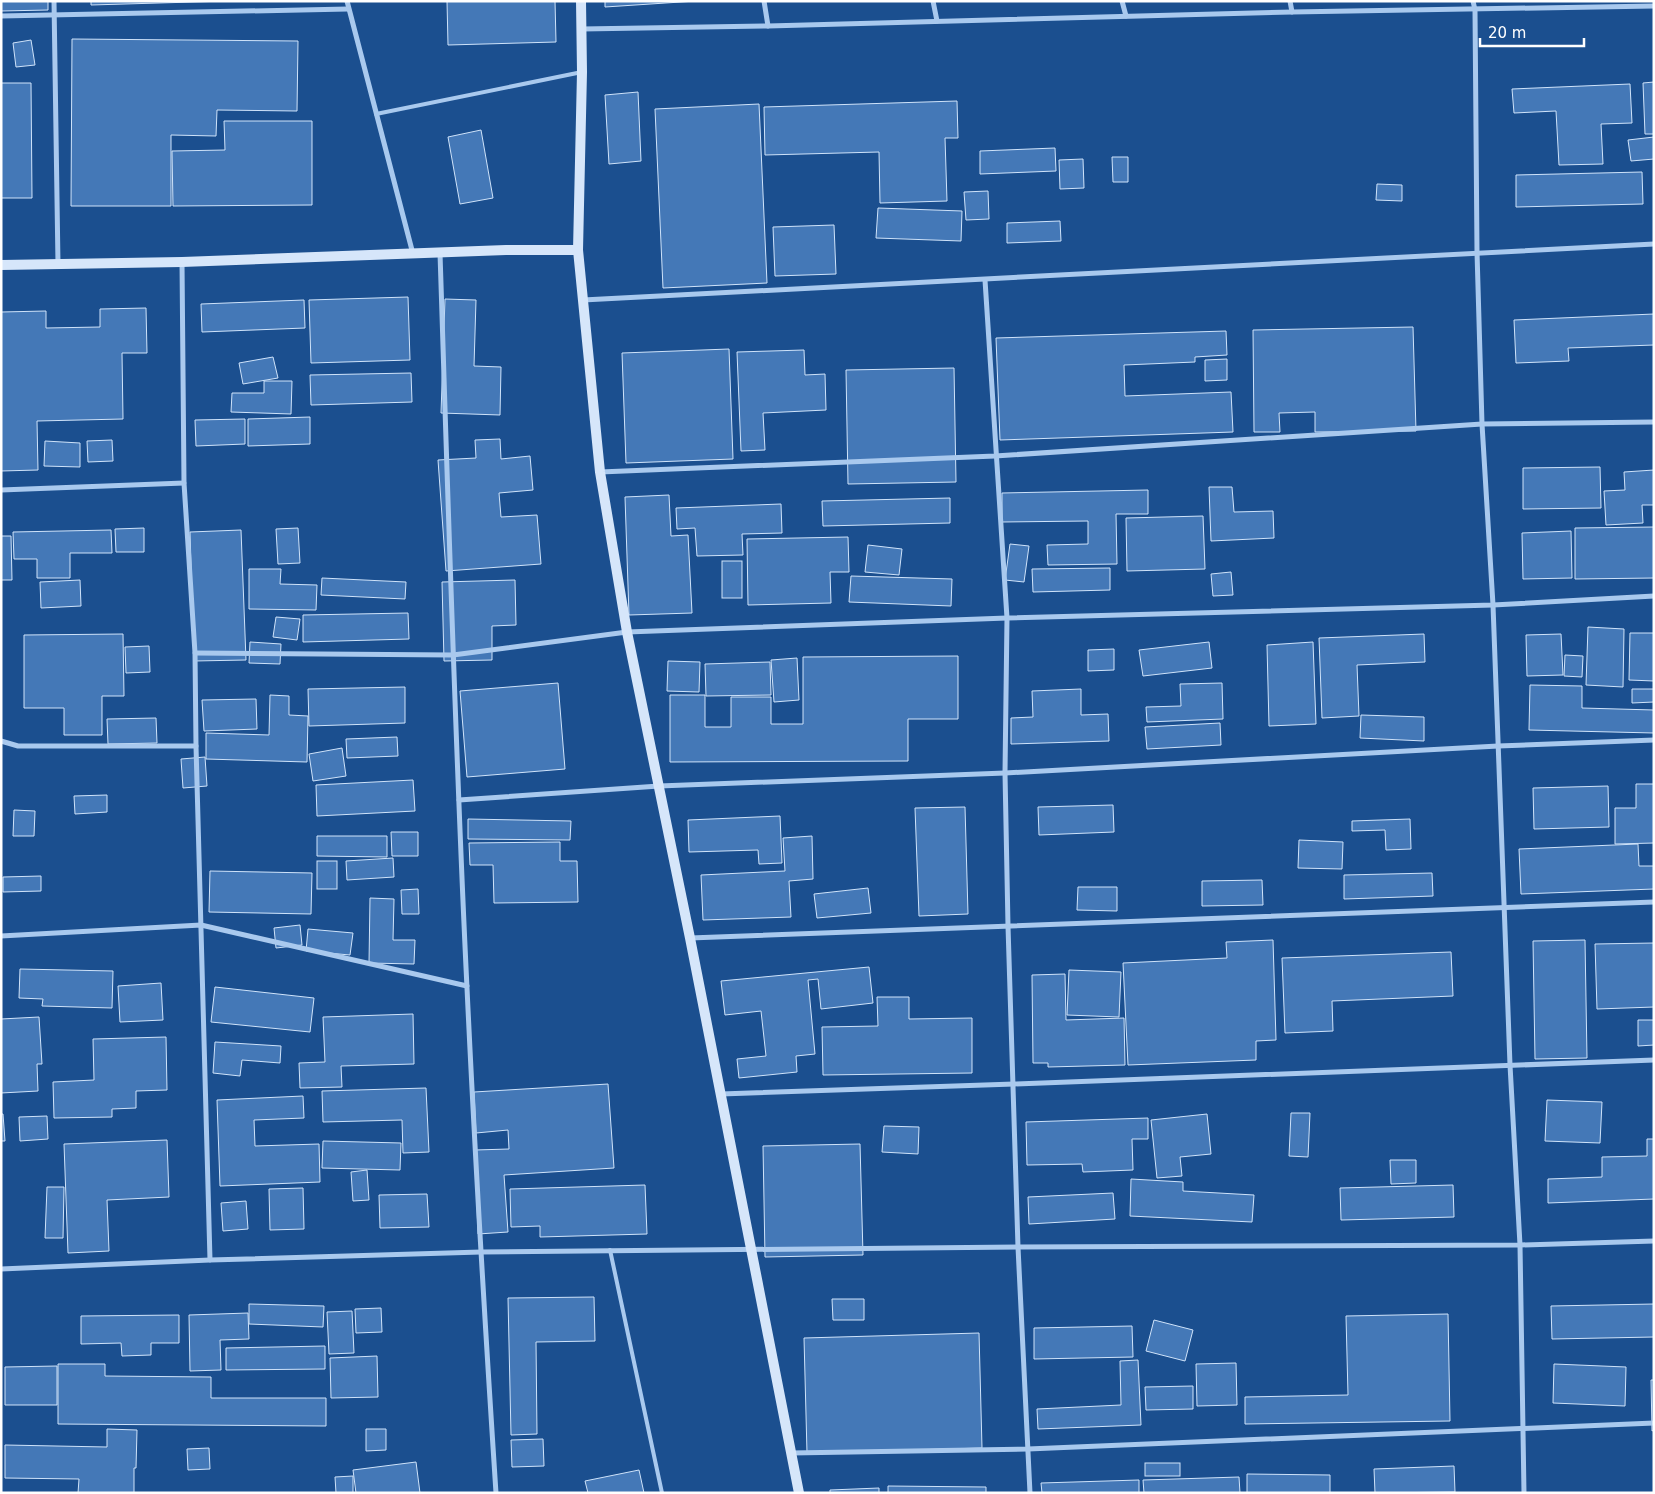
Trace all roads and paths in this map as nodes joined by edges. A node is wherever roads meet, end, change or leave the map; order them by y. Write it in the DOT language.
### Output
graph roads {
  1 [pos="54,1"];
  2 [pos="346,1"];
  3 [pos="581,1"];
  4 [pos="764,1"];
  5 [pos="933,1"];
  6 [pos="1122,1"];
  7 [pos="1290,1"];
  8 [pos="1473,1"];
  9 [pos="1654,6"];
  10 [pos="348,9"];
  11 [pos="1474,10"];
  12 [pos="1292,12"];
  13 [pos="55,14"];
  14 [pos="1,16"];
  15 [pos="1126,16"];
  16 [pos="937,21"];
  17 [pos="768,26"];
  18 [pos="582,29"];
  19 [pos="582,72"];
  20 [pos="376,114"];
  21 [pos="1654,244"];
  22 [pos="578,250"];
  23 [pos="1477,252"];
  24 [pos="440,253"];
  25 [pos="413,254"];
  26 [pos="182,262"];
  27 [pos="58,264"];
  28 [pos="1,265"];
  29 [pos="985,280"];
  30 [pos="582,300"];
  31 [pos="1654,422"];
  32 [pos="1482,424"];
  33 [pos="995,456"];
  34 [pos="600,472"];
  35 [pos="184,483"];
  36 [pos="1,490"];
  37 [pos="1654,596"];
  38 [pos="1493,604"];
  39 [pos="1007,618"];
  40 [pos="627,632"];
  41 [pos="195,653"];
  42 [pos="453,655"];
  43 [pos="1654,740"];
  44 [pos="1,741"];
  45 [pos="196,746"];
  46 [pos="1498,746"];
  47 [pos="1005,773"];
  48 [pos="658,786"];
  49 [pos="459,800"];
  50 [pos="1654,902"];
  51 [pos="1504,909"];
  52 [pos="201,925"];
  53 [pos="1008,926"];
  54 [pos="1,936"];
  55 [pos="690,938"];
  56 [pos="467,986"];
  57 [pos="1654,1060"];
  58 [pos="1510,1065"];
  59 [pos="1014,1084"];
  60 [pos="720,1094"];
  61 [pos="1654,1241"];
  62 [pos="1520,1245"];
  63 [pos="1018,1247"];
  64 [pos="610,1250"];
  65 [pos="750,1250"];
  66 [pos="481,1252"];
  67 [pos="210,1260"];
  68 [pos="1,1270"];
  69 [pos="1654,1422"];
  70 [pos="1522,1428"];
  71 [pos="1028,1450"];
  72 [pos="790,1453"];
  73 [pos="496,1493"];
  74 [pos="662,1493"];
  75 [pos="798,1493"];
  76 [pos="1030,1493"];
  77 [pos="1524,1493"];
  1 -- 13 [label="street"];
  2 -- 10 [label="street"];
  3 -- 18 [label="main road"];
  4 -- 17 [label="street"];
  5 -- 16 [label="street"];
  6 -- 15 [label="street"];
  7 -- 12 [label="street"];
  8 -- 11 [label="street"];
  9 -- 11 [label="street"];
  10 -- 13 [label="street"];
  10 -- 20 [label="street"];
  11 -- 12 [label="street"];
  11 -- 23 [label="street"];
  12 -- 15 [label="street"];
  13 -- 14 [label="street"];
  13 -- 27 [label="street"];
  15 -- 16 [label="street"];
  16 -- 17 [label="street"];
  17 -- 18 [label="street"];
  18 -- 19 [label="main road"];
  19 -- 20 [label="lane"];
  19 -- 22 [label="main road"];
  20 -- 25 [label="street"];
  21 -- 23 [label="street"];
  22 -- 24 [label="main road"];
  22 -- 30 [label="main road"];
  23 -- 29 [label="street"];
  23 -- 32 [label="street"];
  24 -- 25 [label="main road"];
  24 -- 42 [label="street"];
  25 -- 26 [label="main road"];
  26 -- 27 [label="main road"];
  26 -- 35 [label="street"];
  27 -- 28 [label="main road"];
  29 -- 30 [label="street"];
  29 -- 33 [label="street"];
  30 -- 34 [label="main road"];
  31 -- 32 [label="street"];
  32 -- 33 [label="street"];
  32 -- 38 [label="street"];
  33 -- 34 [label="street"];
  33 -- 39 [label="street"];
  34 -- 40 [label="main road"];
  35 -- 36 [label="street"];
  35 -- 41 [label="street"];
  37 -- 38 [label="street"];
  38 -- 39 [label="street"];
  38 -- 46 [label="street"];
  39 -- 40 [label="street"];
  39 -- 47 [label="street"];
  40 -- 42 [label="street"];
  40 -- 48 [label="main road"];
  41 -- 42 [label="street"];
  41 -- 45 [label="street"];
  42 -- 49 [label="street"];
  43 -- 46 [label="street"];
  44 -- 45 [label="street"];
  45 -- 52 [label="street"];
  46 -- 47 [label="street"];
  46 -- 51 [label="street"];
  47 -- 48 [label="street"];
  47 -- 53 [label="street"];
  48 -- 49 [label="street"];
  48 -- 55 [label="main road"];
  49 -- 56 [label="street"];
  50 -- 51 [label="street"];
  51 -- 53 [label="street"];
  51 -- 58 [label="street"];
  52 -- 54 [label="street"];
  52 -- 56 [label="street"];
  52 -- 67 [label="street"];
  53 -- 55 [label="street"];
  53 -- 59 [label="street"];
  55 -- 60 [label="main road"];
  56 -- 66 [label="street"];
  57 -- 58 [label="street"];
  58 -- 59 [label="street"];
  58 -- 62 [label="street"];
  59 -- 60 [label="street"];
  59 -- 63 [label="street"];
  60 -- 65 [label="main road"];
  61 -- 62 [label="street"];
  62 -- 63 [label="street"];
  62 -- 70 [label="street"];
  63 -- 65 [label="street"];
  63 -- 71 [label="street"];
  64 -- 65 [label="street"];
  64 -- 66 [label="street"];
  64 -- 74 [label="lane"];
  65 -- 72 [label="main road"];
  66 -- 67 [label="street"];
  66 -- 73 [label="street"];
  67 -- 68 [label="street"];
  69 -- 70 [label="street"];
  70 -- 71 [label="street"];
  70 -- 77 [label="street"];
  71 -- 72 [label="street"];
  71 -- 76 [label="street"];
  72 -- 75 [label="main road"];
}
